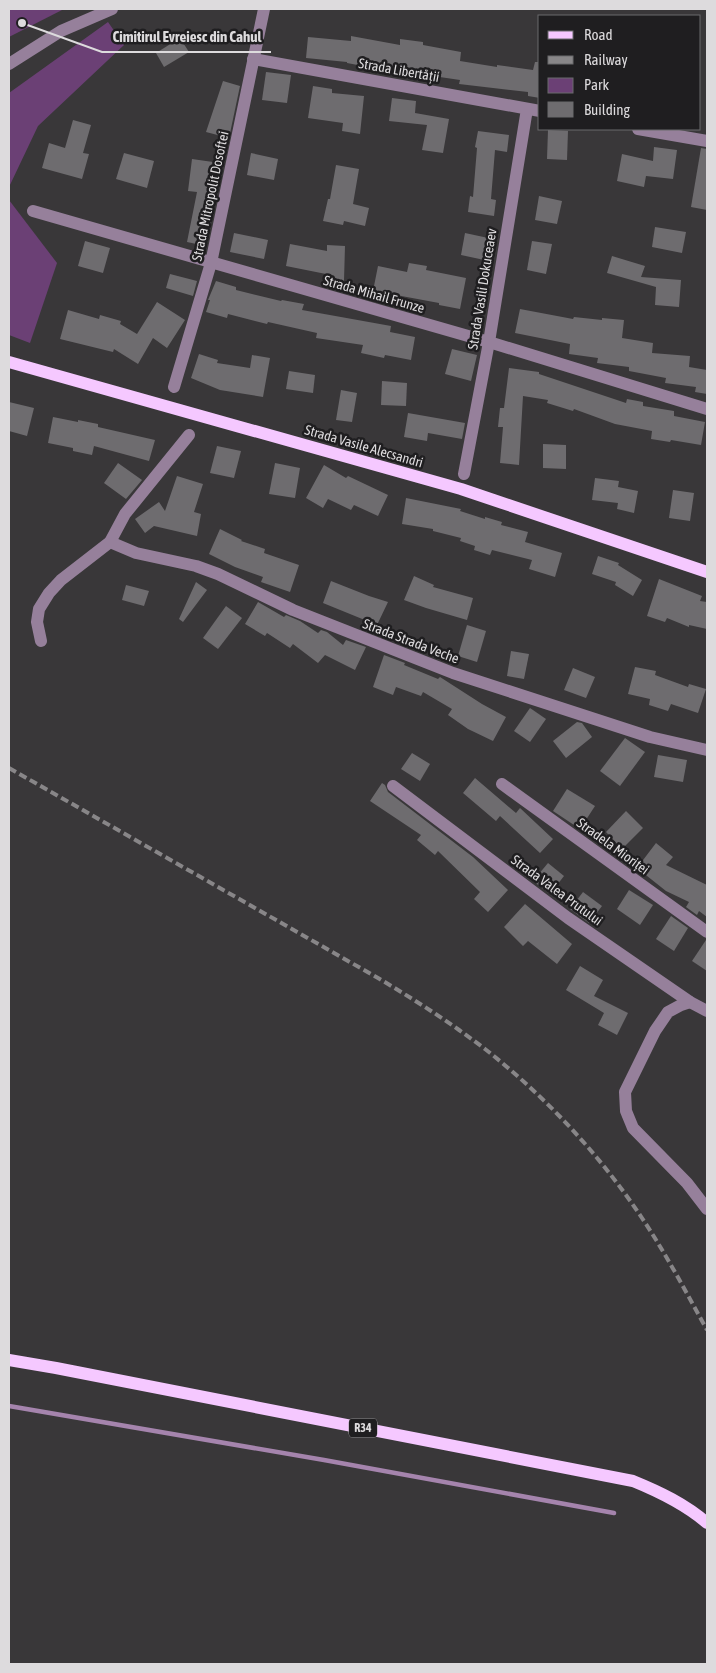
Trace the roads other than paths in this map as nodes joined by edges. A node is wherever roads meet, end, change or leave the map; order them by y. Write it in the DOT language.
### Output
graph roads {
  1 [pos="112,9"];
  2 [pos="264,9"];
  3 [pos="253,59"];
  4 [pos="9,64"];
  5 [pos="526,109"];
  6 [pos="538,111"];
  7 [pos="644,130"];
  8 [pos="707,141"];
  9 [pos="32,211"];
  10 [pos="211,263"];
  11 [pos="489,342"];
  12 [pos="9,362"];
  13 [pos="174,387"];
  14 [pos="707,409"];
  15 [pos="189,435"];
  16 [pos="464,474"];
  17 [pos="110,542"];
  18 [pos="707,572"];
  19 [pos="41,641"];
  20 [pos="707,750"];
  21 [pos="502,784"];
  22 [pos="393,786"];
  23 [pos="707,932"];
  24 [pos="690,1002"];
  25 [pos="707,1011"];
  26 [pos="707,1209"];
  27 [pos="9,1360"];
  28 [pos="707,1523"];
  1 -- 4 [label="street"];
  2 -- 3 [label="street, Strada Mitropolit Dosoftei"];
  3 -- 5 [label="street, Strada Libertății"];
  3 -- 10 [label="street, Strada Mitropolit Dosoftei"];
  5 -- 6 [label="street, Strada Libertății"];
  5 -- 11 [label="street, Strada Vasili Dokuceaev"];
  7 -- 8 [label="street"];
  9 -- 10 [label="street, Strada Mihail Frunze"];
  10 -- 11 [label="street, Strada Mihail Frunze"];
  10 -- 13 [label="street, Strada Mitropolit Dosoftei"];
  11 -- 14 [label="street, Strada Mihail Frunze"];
  11 -- 16 [label="street, Strada Vasili Dokuceaev"];
  12 -- 18 [label="main road, Strada Vasile Alecsandri"];
  15 -- 17 [label="street"];
  17 -- 19 [label="street"];
  17 -- 20 [label="street, Strada Strada Veche"];
  21 -- 23 [label="street, Stradela Mioriței"];
  22 -- 24 [label="street, Strada Valea Prutului"];
  24 -- 25 [label="street, Strada Valea Prutului"];
  24 -- 26 [label="street"];
  27 -- 28 [label="main road, R34"];
}
